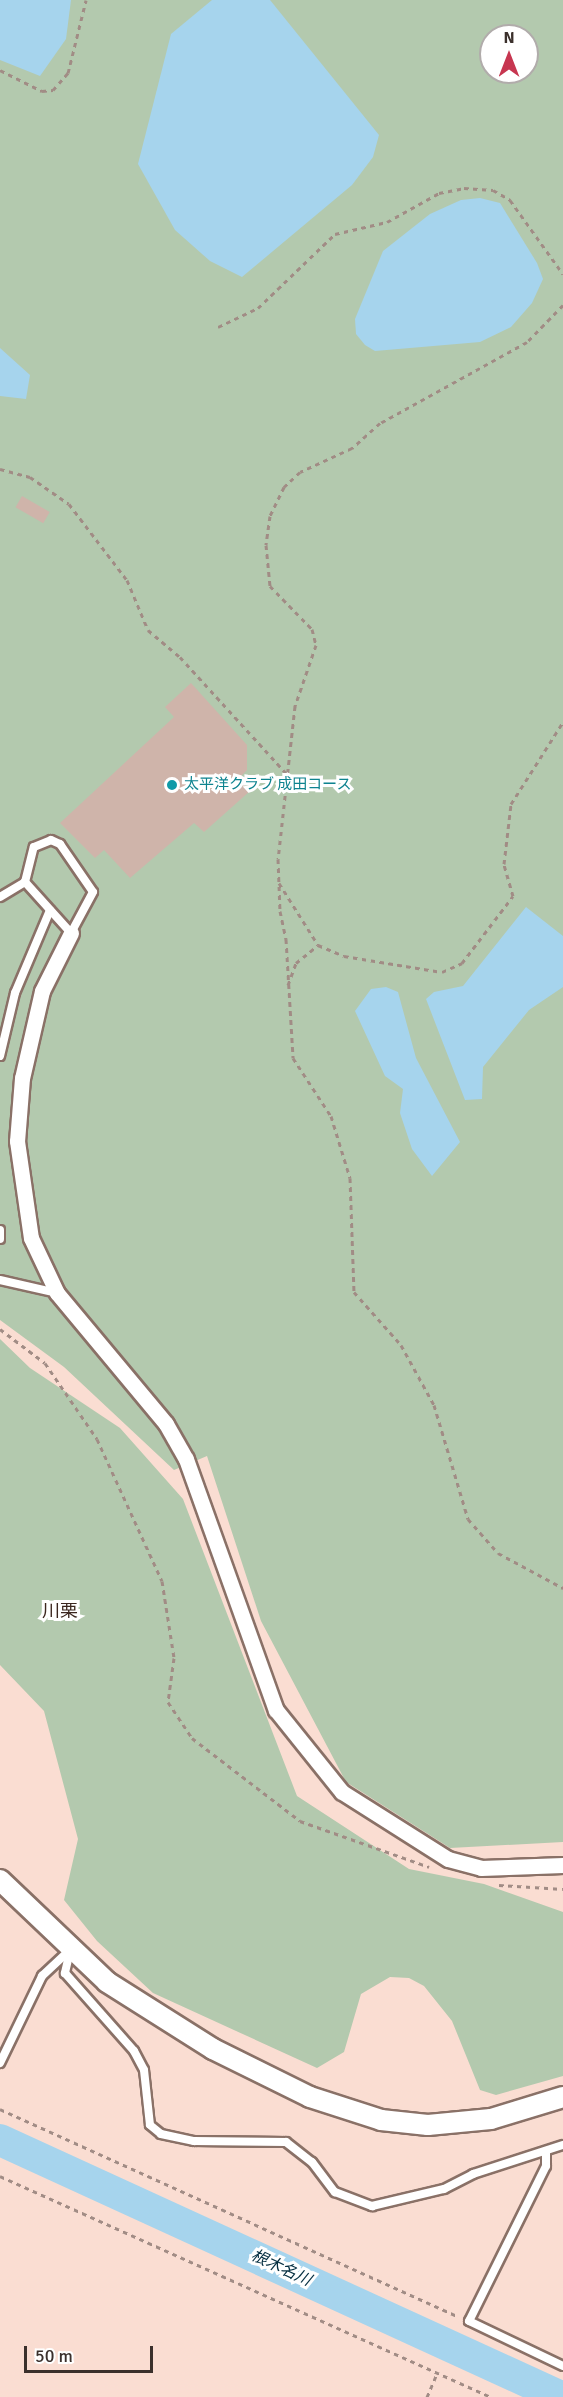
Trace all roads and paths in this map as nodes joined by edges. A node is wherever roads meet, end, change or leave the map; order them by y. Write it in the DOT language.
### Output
graph roads {
  1 [pos="86,0"];
  2 [pos="0,70"];
  3 [pos="563,274"];
  4 [pos="563,305"];
  5 [pos="218,327"];
  6 [pos="0,469"];
  7 [pos="563,722"];
  8 [pos="287,775"];
  9 [pos="279,881"];
  10 [pos="25,882"];
  11 [pos="0,897"];
  12 [pos="50,910"];
  13 [pos="71,933"];
  14 [pos="318,945"];
  15 [pos="288,986"];
  16 [pos="0,1056"];
  17 [pos="0,1230"];
  18 [pos="0,1239"];
  19 [pos="0,1280"];
  20 [pos="57,1293"];
  21 [pos="0,1329"];
  22 [pos="563,1588"];
  23 [pos="563,1865"];
  24 [pos="436,1870"];
  25 [pos="0,1880"];
  26 [pos="491,1884"];
  27 [pos="563,1889"];
  28 [pos="70,1951"];
  29 [pos="0,2063"];
  30 [pos="563,2098"];
  31 [pos="0,2109"];
  32 [pos="563,2145"];
  33 [pos="546,2151"];
  34 [pos="0,2176"];
  35 [pos="469,2321"];
  36 [pos="563,2366"];
  37 [pos="437,2373"];
  38 [pos="427,2397"];
  39 [pos="491,2397"];
  1 -- 2 [label="path"];
  3 -- 5 [label="path"];
  4 -- 8 [label="path"];
  6 -- 8 [label="path"];
  7 -- 14 [label="path"];
  8 -- 9 [label="path"];
  9 -- 14 [label="path"];
  9 -- 15 [label="path"];
  10 -- 11 [label="lane"];
  10 -- 12 [label="lane"];
  10 -- 13 [label="lane"];
  12 -- 13 [label="lane"];
  12 -- 16 [label="lane"];
  13 -- 20 [label="street"];
  14 -- 15 [label="path"];
  15 -- 22 [label="path"];
  17 -- 18 [label="lane"];
  19 -- 20 [label="lane"];
  20 -- 23 [label="street"];
  21 -- 24 [label="path"];
  25 -- 28 [label="street"];
  26 -- 27 [label="path"];
  28 -- 29 [label="lane"];
  28 -- 30 [label="street"];
  28 -- 33 [label="lane"];
  31 -- 35 [label="path"];
  32 -- 33 [label="lane"];
  33 -- 35 [label="lane"];
  34 -- 37 [label="path"];
  35 -- 36 [label="lane"];
  37 -- 38 [label="path"];
  37 -- 39 [label="path"];
}
